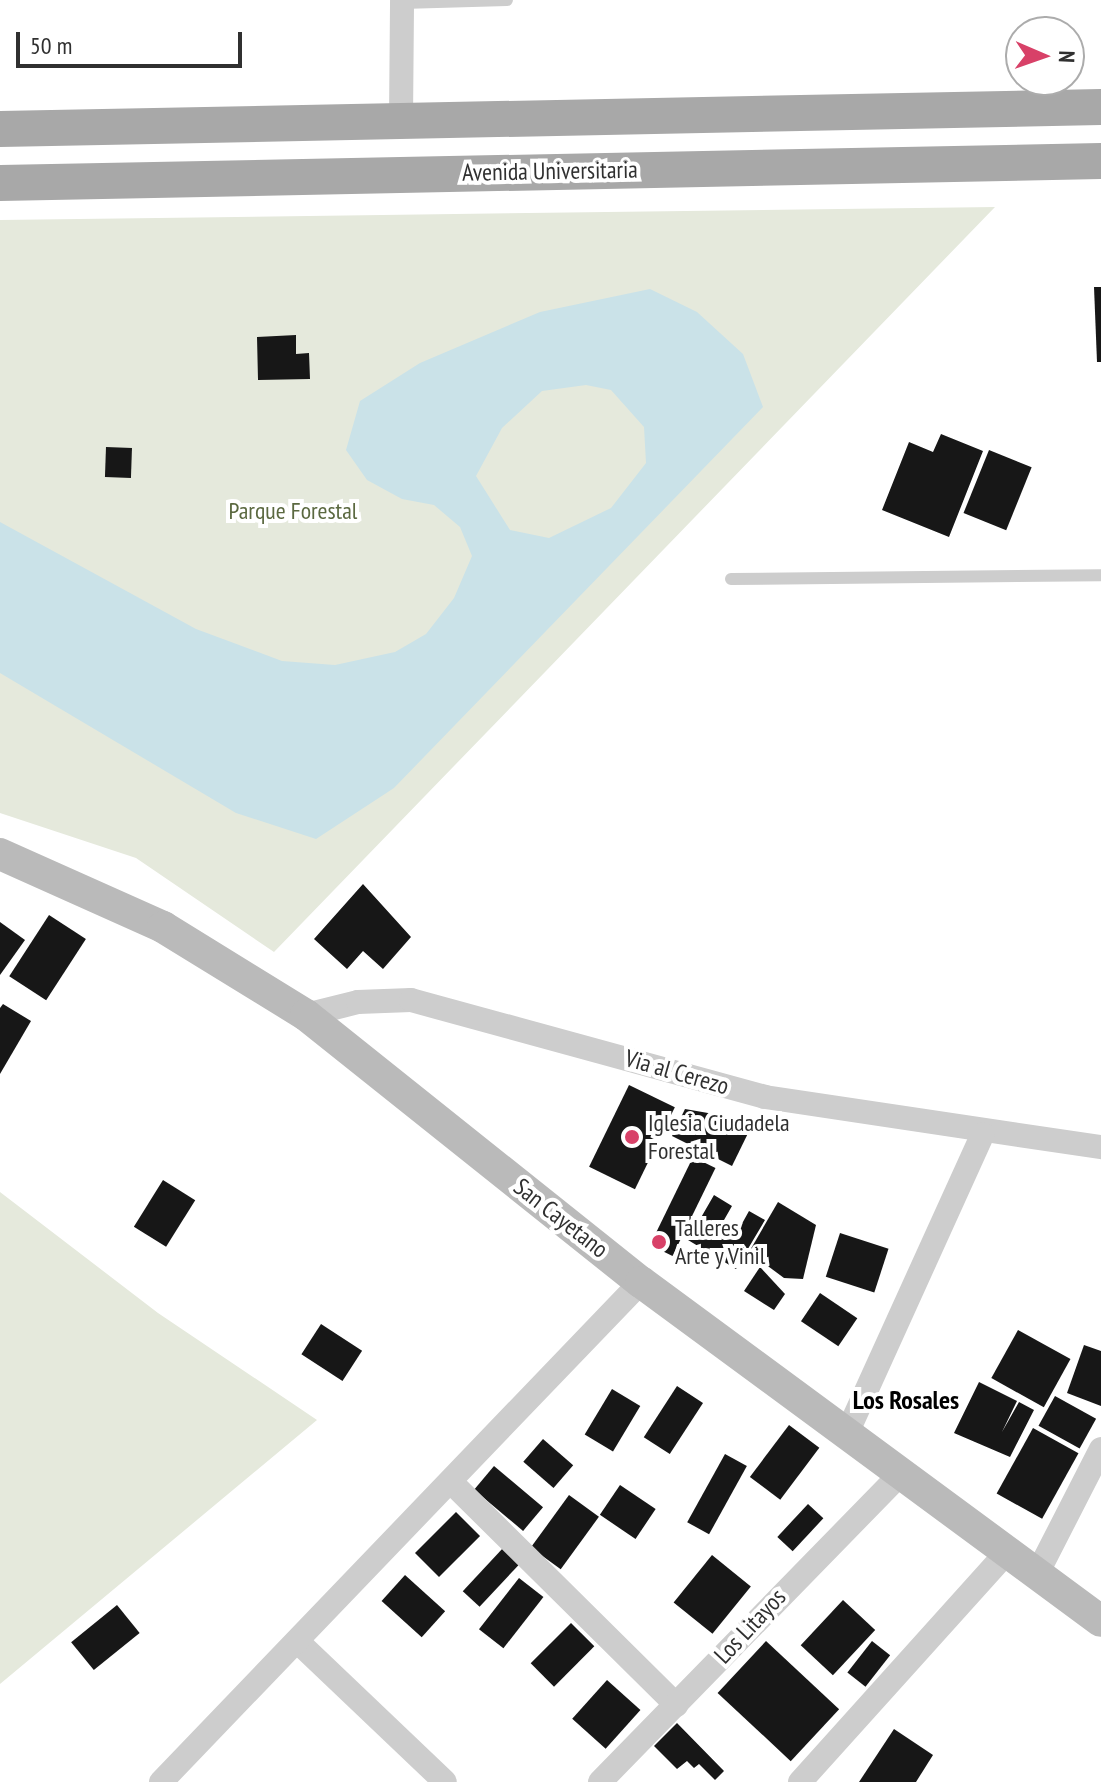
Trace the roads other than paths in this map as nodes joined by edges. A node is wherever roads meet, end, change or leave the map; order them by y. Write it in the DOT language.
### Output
graph roads {
  1 [pos="507,0"];
  2 [pos="402,1"];
  3 [pos="1101,107"];
  4 [pos="401,120"];
  5 [pos="0,129"];
  6 [pos="1101,161"];
  7 [pos="0,183"];
  8 [pos="1101,575"];
  9 [pos="731,579"];
  10 [pos="0,854"];
  11 [pos="306,1015"];
  12 [pos="983,1134"];
  13 [pos="1101,1147"];
  14 [pos="641,1282"];
  15 [pos="848,1431"];
  16 [pos="1101,1449"];
  17 [pos="902,1472"];
  18 [pos="451,1482"];
  19 [pos="1008,1551"];
  20 [pos="1038,1572"];
  21 [pos="1101,1621"];
  22 [pos="297,1641"];
  23 [pos="676,1705"];
  24 [pos="161,1782"];
  25 [pos="445,1782"];
  26 [pos="600,1782"];
  27 [pos="800,1782"];
  1 -- 2 [label="lane"];
  2 -- 4 [label="street"];
  3 -- 4 [label="main road"];
  4 -- 5 [label="main road"];
  6 -- 7 [label="main road, Avenida Universitaria"];
  8 -- 9 [label="lane"];
  10 -- 11 [label="main road, San Cayetano"];
  11 -- 12 [label="street, Via al Cerezo"];
  11 -- 14 [label="main road, San Cayetano"];
  12 -- 13 [label="street, Via al Cerezo"];
  12 -- 15 [label="street"];
  14 -- 15 [label="main road, San Cayetano"];
  14 -- 18 [label="street"];
  15 -- 17 [label="main road, San Cayetano"];
  16 -- 20 [label="street"];
  17 -- 19 [label="main road, San Cayetano"];
  17 -- 23 [label="street, Los Litayos"];
  18 -- 22 [label="street"];
  18 -- 23 [label="street"];
  19 -- 20 [label="main road, San Cayetano"];
  19 -- 27 [label="street"];
  20 -- 21 [label="main road, San Cayetano"];
  22 -- 24 [label="street"];
  22 -- 25 [label="street"];
  23 -- 26 [label="street, Los Litayos"];
}
